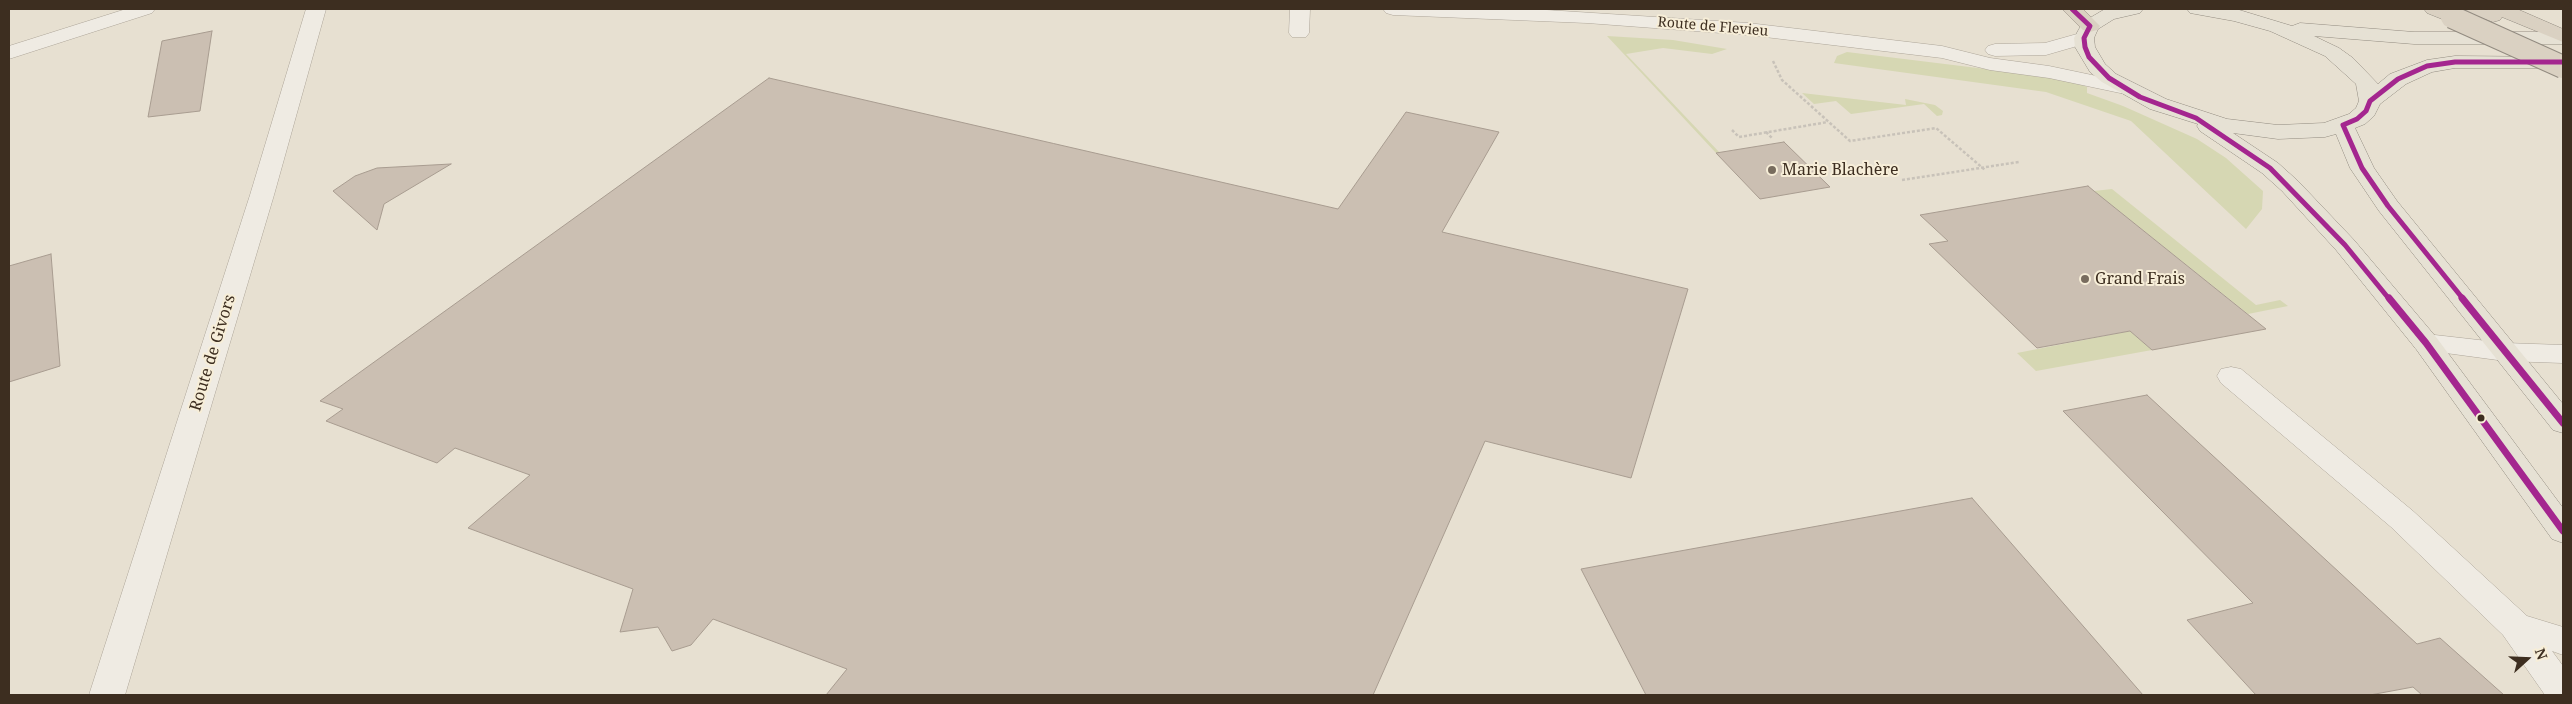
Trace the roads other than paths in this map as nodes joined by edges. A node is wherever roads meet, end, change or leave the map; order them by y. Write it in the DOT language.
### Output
graph roads {
  1 [pos="145,9"];
  2 [pos="316,9"];
  3 [pos="1300,9"];
  4 [pos="1393,9"];
  5 [pos="2072,9"];
  6 [pos="2133,9"];
  7 [pos="2197,9"];
  8 [pos="2490,11"];
  9 [pos="2443,13"];
  10 [pos="2277,27"];
  11 [pos="1299,32"];
  12 [pos="2087,32"];
  13 [pos="2563,37"];
  14 [pos="2563,47"];
  15 [pos="9,52"];
  16 [pos="1942,52"];
  17 [pos="2563,62"];
  18 [pos="2563,67"];
  19 [pos="2125,88"];
  20 [pos="2370,101"];
  21 [pos="2196,118"];
  22 [pos="2343,125"];
  23 [pos="2426,343"];
  24 [pos="2505,352"];
  25 [pos="2563,354"];
  26 [pos="2230,376"];
  27 [pos="2563,423"];
  28 [pos="2563,531"];
  29 [pos="2515,626"];
  30 [pos="2563,641"];
  31 [pos="2563,693"];
  32 [pos="107,695"];
  1 -- 15 [label="street"];
  2 -- 32 [label="street, Route de Givors"];
  3 -- 11 [label="street"];
  4 -- 16 [label="street, Route de Flevieu"];
  5 -- 12 [label="highway"];
  6 -- 12 [label="main road"];
  7 -- 10 [label="main road"];
  8 -- 13 [label="highway"];
  8 -- 14 [label="highway"];
  9 -- 18 [label="highway, bridge"];
  10 -- 13 [label="main road"];
  10 -- 20 [label="main road"];
  12 -- 16 [label="street, Route de Flevieu"];
  12 -- 19 [label="main road"];
  16 -- 19 [label="street, Route de Flevieu"];
  17 -- 20 [label="main road"];
  19 -- 21 [label="main road"];
  20 -- 22 [label="main road"];
  21 -- 22 [label="main road"];
  21 -- 23 [label="main road"];
  22 -- 24 [label="main road"];
  23 -- 24 [label="street"];
  23 -- 28 [label="main road"];
  24 -- 25 [label="street"];
  24 -- 27 [label="main road"];
  26 -- 29 [label="street"];
  29 -- 30 [label="street"];
  29 -- 31 [label="street"];
}
